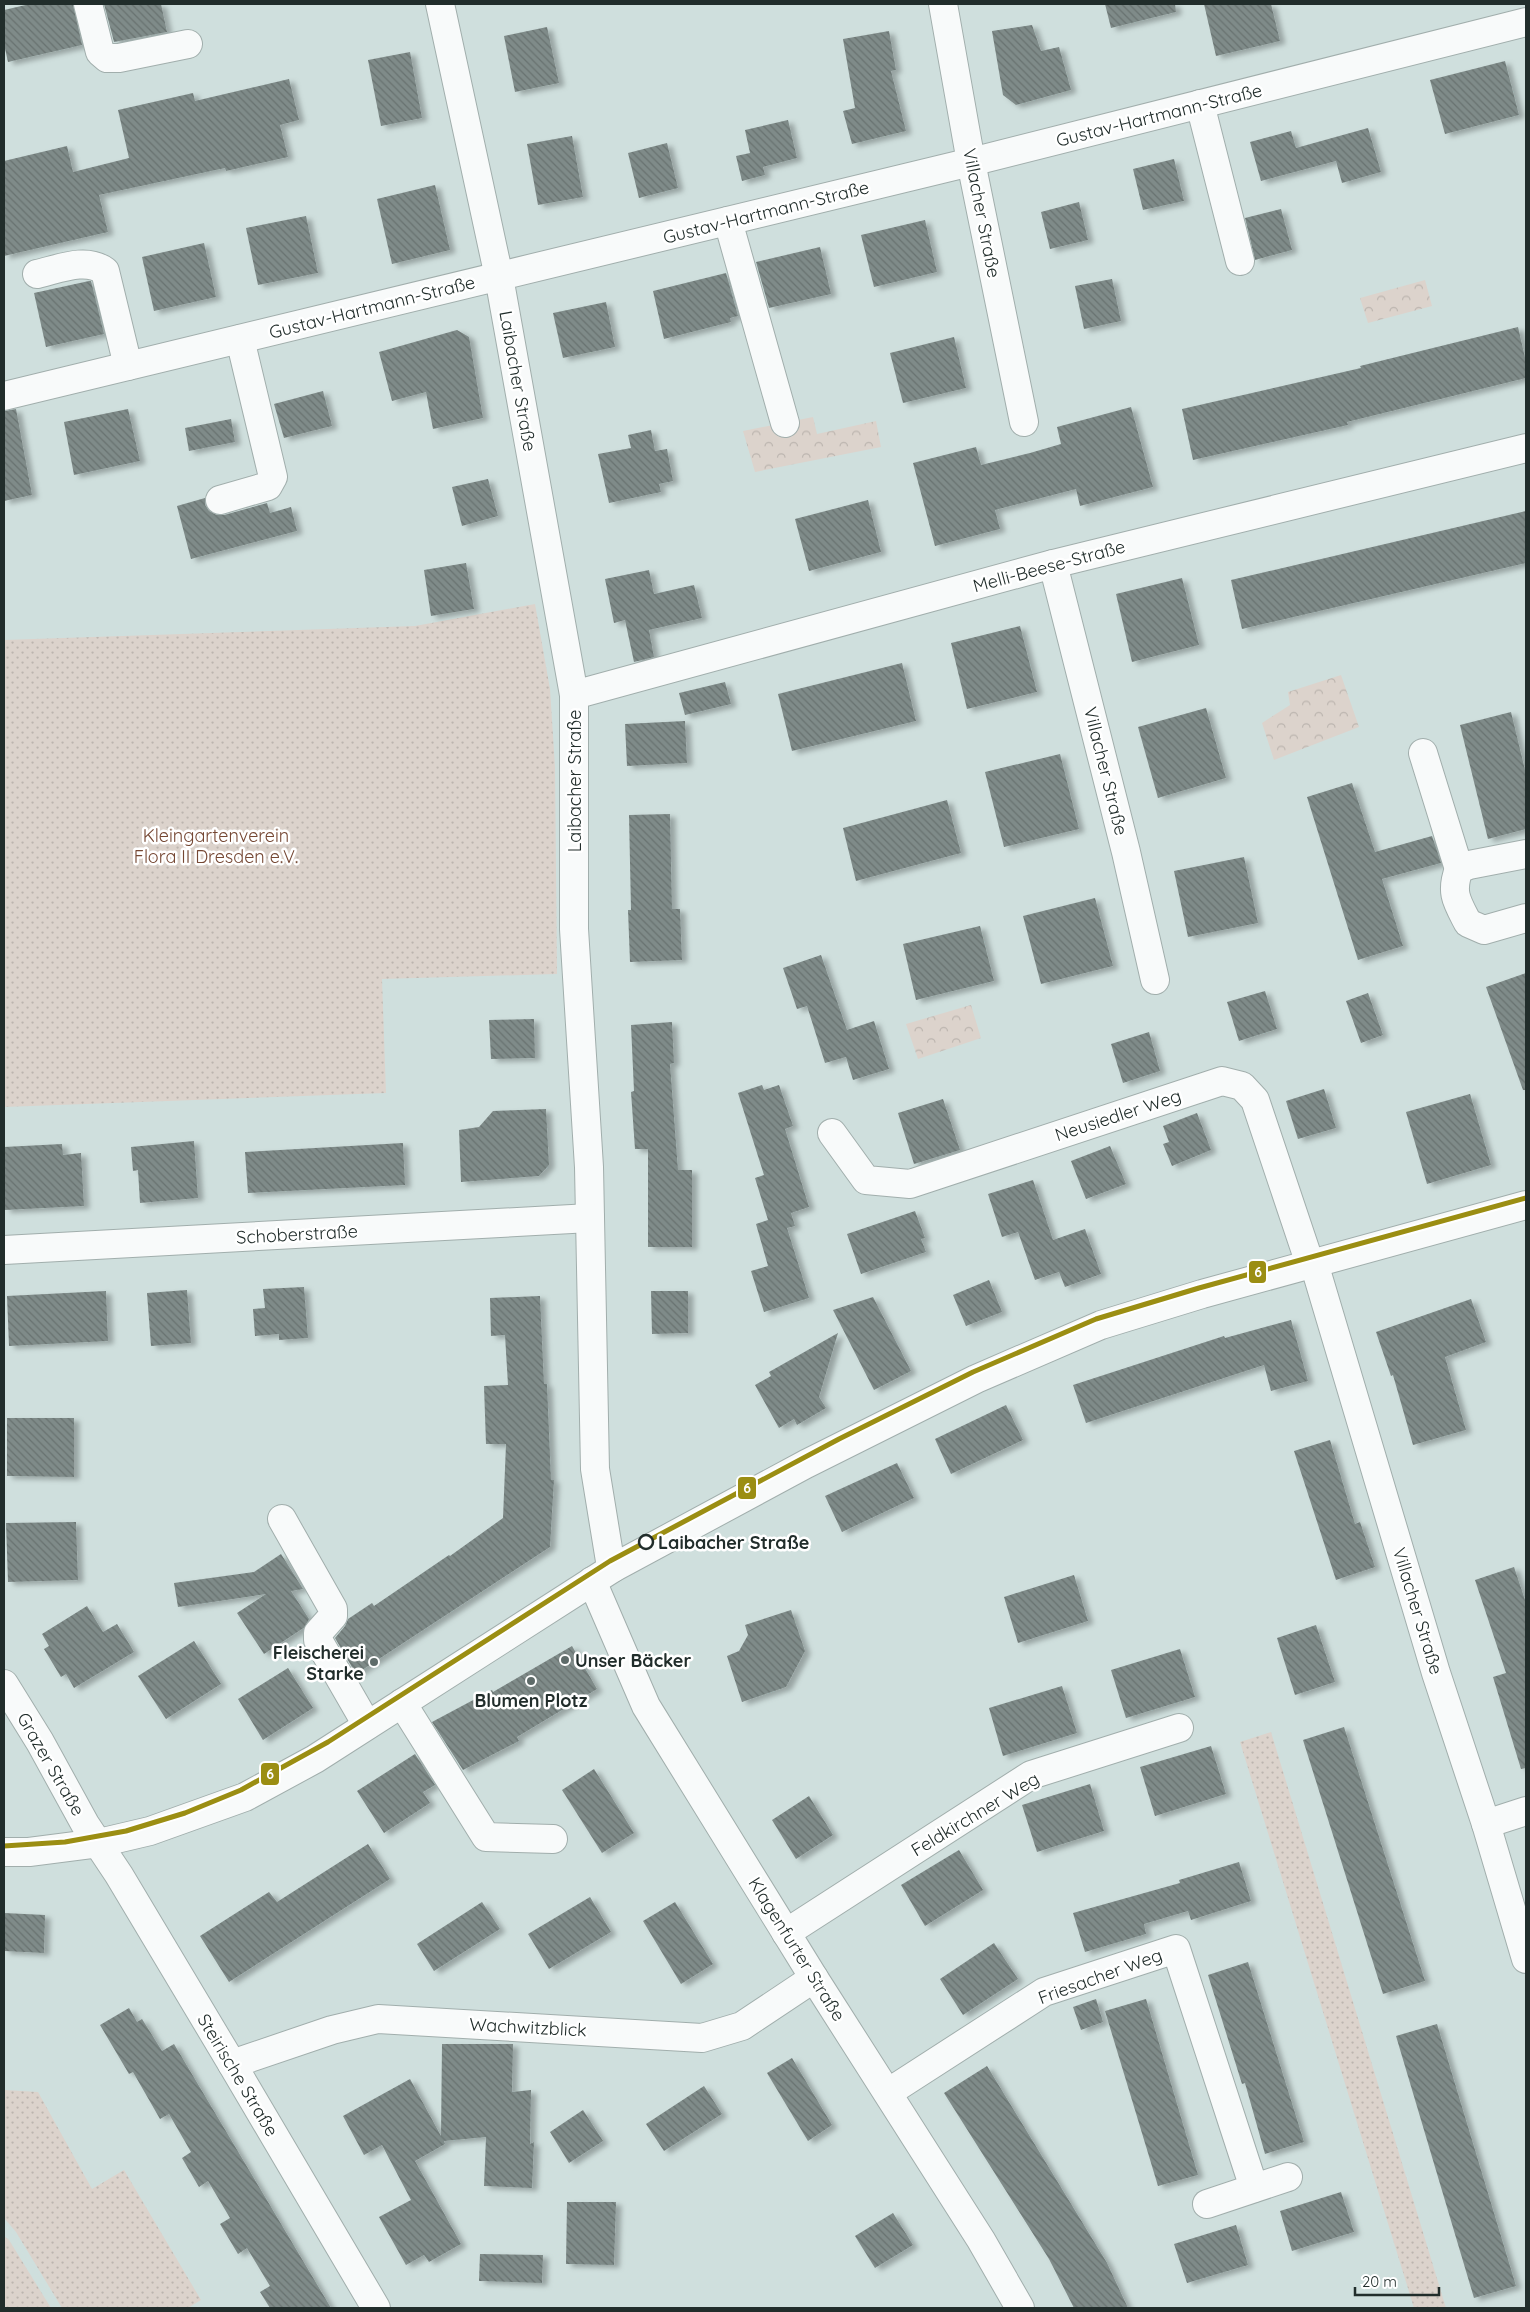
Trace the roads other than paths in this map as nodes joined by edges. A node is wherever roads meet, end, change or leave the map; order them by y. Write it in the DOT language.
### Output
graph roads {
  1 [pos="88,4"];
  2 [pos="440,4"];
  3 [pos="943,4"];
  4 [pos="1526,22"];
  5 [pos="188,44"];
  6 [pos="1200,104"];
  7 [pos="971,162"];
  8 [pos="728,221"];
  9 [pos="1240,261"];
  10 [pos="37,274"];
  11 [pos="499,277"];
  12 [pos="240,339"];
  13 [pos="128,366"];
  14 [pos="4,396"];
  15 [pos="1024,422"];
  16 [pos="785,423"];
  17 [pos="1526,448"];
  18 [pos="220,500"];
  19 [pos="1053,564"];
  20 [pos="574,695"];
  21 [pos="1423,753"];
  22 [pos="1525,859"];
  23 [pos="1460,869"];
  24 [pos="1526,918"];
  25 [pos="1155,980"];
  26 [pos="832,1132"];
  27 [pos="1526,1205"];
  28 [pos="590,1218"];
  29 [pos="4,1250"];
  30 [pos="1312,1264"];
  31 [pos="282,1519"];
  32 [pos="603,1574"];
  33 [pos="4,1684"];
  34 [pos="402,1703"];
  35 [pos="367,1725"];
  36 [pos="1179,1728"];
  37 [pos="1526,1812"];
  38 [pos="1486,1824"];
  39 [pos="553,1839"];
  40 [pos="99,1843"];
  41 [pos="4,1852"];
  42 [pos="786,1933"];
  43 [pos="1526,1959"];
  44 [pos="814,1978"];
  45 [pos="232,2064"];
  46 [pos="889,2092"];
  47 [pos="1288,2177"];
  48 [pos="1254,2188"];
  49 [pos="1207,2204"];
  50 [pos="376,2308"];
  51 [pos="1020,2308"];
  1 -- 5 [label="street"];
  2 -- 11 [label="street, Laibacher Straße"];
  3 -- 7 [label="street, Villacher Straße"];
  4 -- 6 [label="street, Gustav-Hartmann-Straße"];
  6 -- 7 [label="street, Gustav-Hartmann-Straße"];
  6 -- 9 [label="street"];
  7 -- 8 [label="street, Gustav-Hartmann-Straße"];
  7 -- 15 [label="street, Villacher Straße"];
  8 -- 11 [label="street, Gustav-Hartmann-Straße"];
  8 -- 16 [label="street"];
  10 -- 13 [label="street"];
  11 -- 12 [label="street, Gustav-Hartmann-Straße"];
  11 -- 20 [label="street, Laibacher Straße"];
  12 -- 13 [label="street, Gustav-Hartmann-Straße"];
  12 -- 18 [label="street"];
  13 -- 14 [label="street, Gustav-Hartmann-Straße"];
  17 -- 19 [label="street, Melli-Beese-Straße"];
  19 -- 20 [label="street, Melli-Beese-Straße"];
  19 -- 25 [label="street, Villacher Straße"];
  20 -- 28 [label="street, Laibacher Straße"];
  21 -- 23 [label="street"];
  22 -- 23 [label="street"];
  23 -- 24 [label="street"];
  26 -- 30 [label="street, Neusiedler Weg"];
  27 -- 30 [label="street"];
  28 -- 29 [label="street, Schoberstraße"];
  28 -- 32 [label="street, Laibacher Straße"];
  30 -- 32 [label="street"];
  30 -- 38 [label="street, Villacher Straße"];
  31 -- 35 [label="street"];
  32 -- 34 [label="street"];
  32 -- 42 [label="street, Klagenfurter Straße"];
  33 -- 40 [label="street, Grazer Straße"];
  34 -- 35 [label="street"];
  34 -- 39 [label="street"];
  35 -- 40 [label="street"];
  36 -- 42 [label="street, Feldkirchner Weg"];
  37 -- 38 [label="street"];
  38 -- 43 [label="street, Villacher Straße"];
  40 -- 41 [label="street"];
  40 -- 45 [label="street, Steirische Straße"];
  42 -- 44 [label="street, Klagenfurter Straße"];
  44 -- 45 [label="street, Wachwitzblick"];
  44 -- 46 [label="street, Klagenfurter Straße"];
  45 -- 50 [label="street, Steirische Straße"];
  46 -- 48 [label="street, Friesacher Weg"];
  46 -- 51 [label="street, Klagenfurter Straße"];
  47 -- 48 [label="street"];
  48 -- 49 [label="street"];
}
